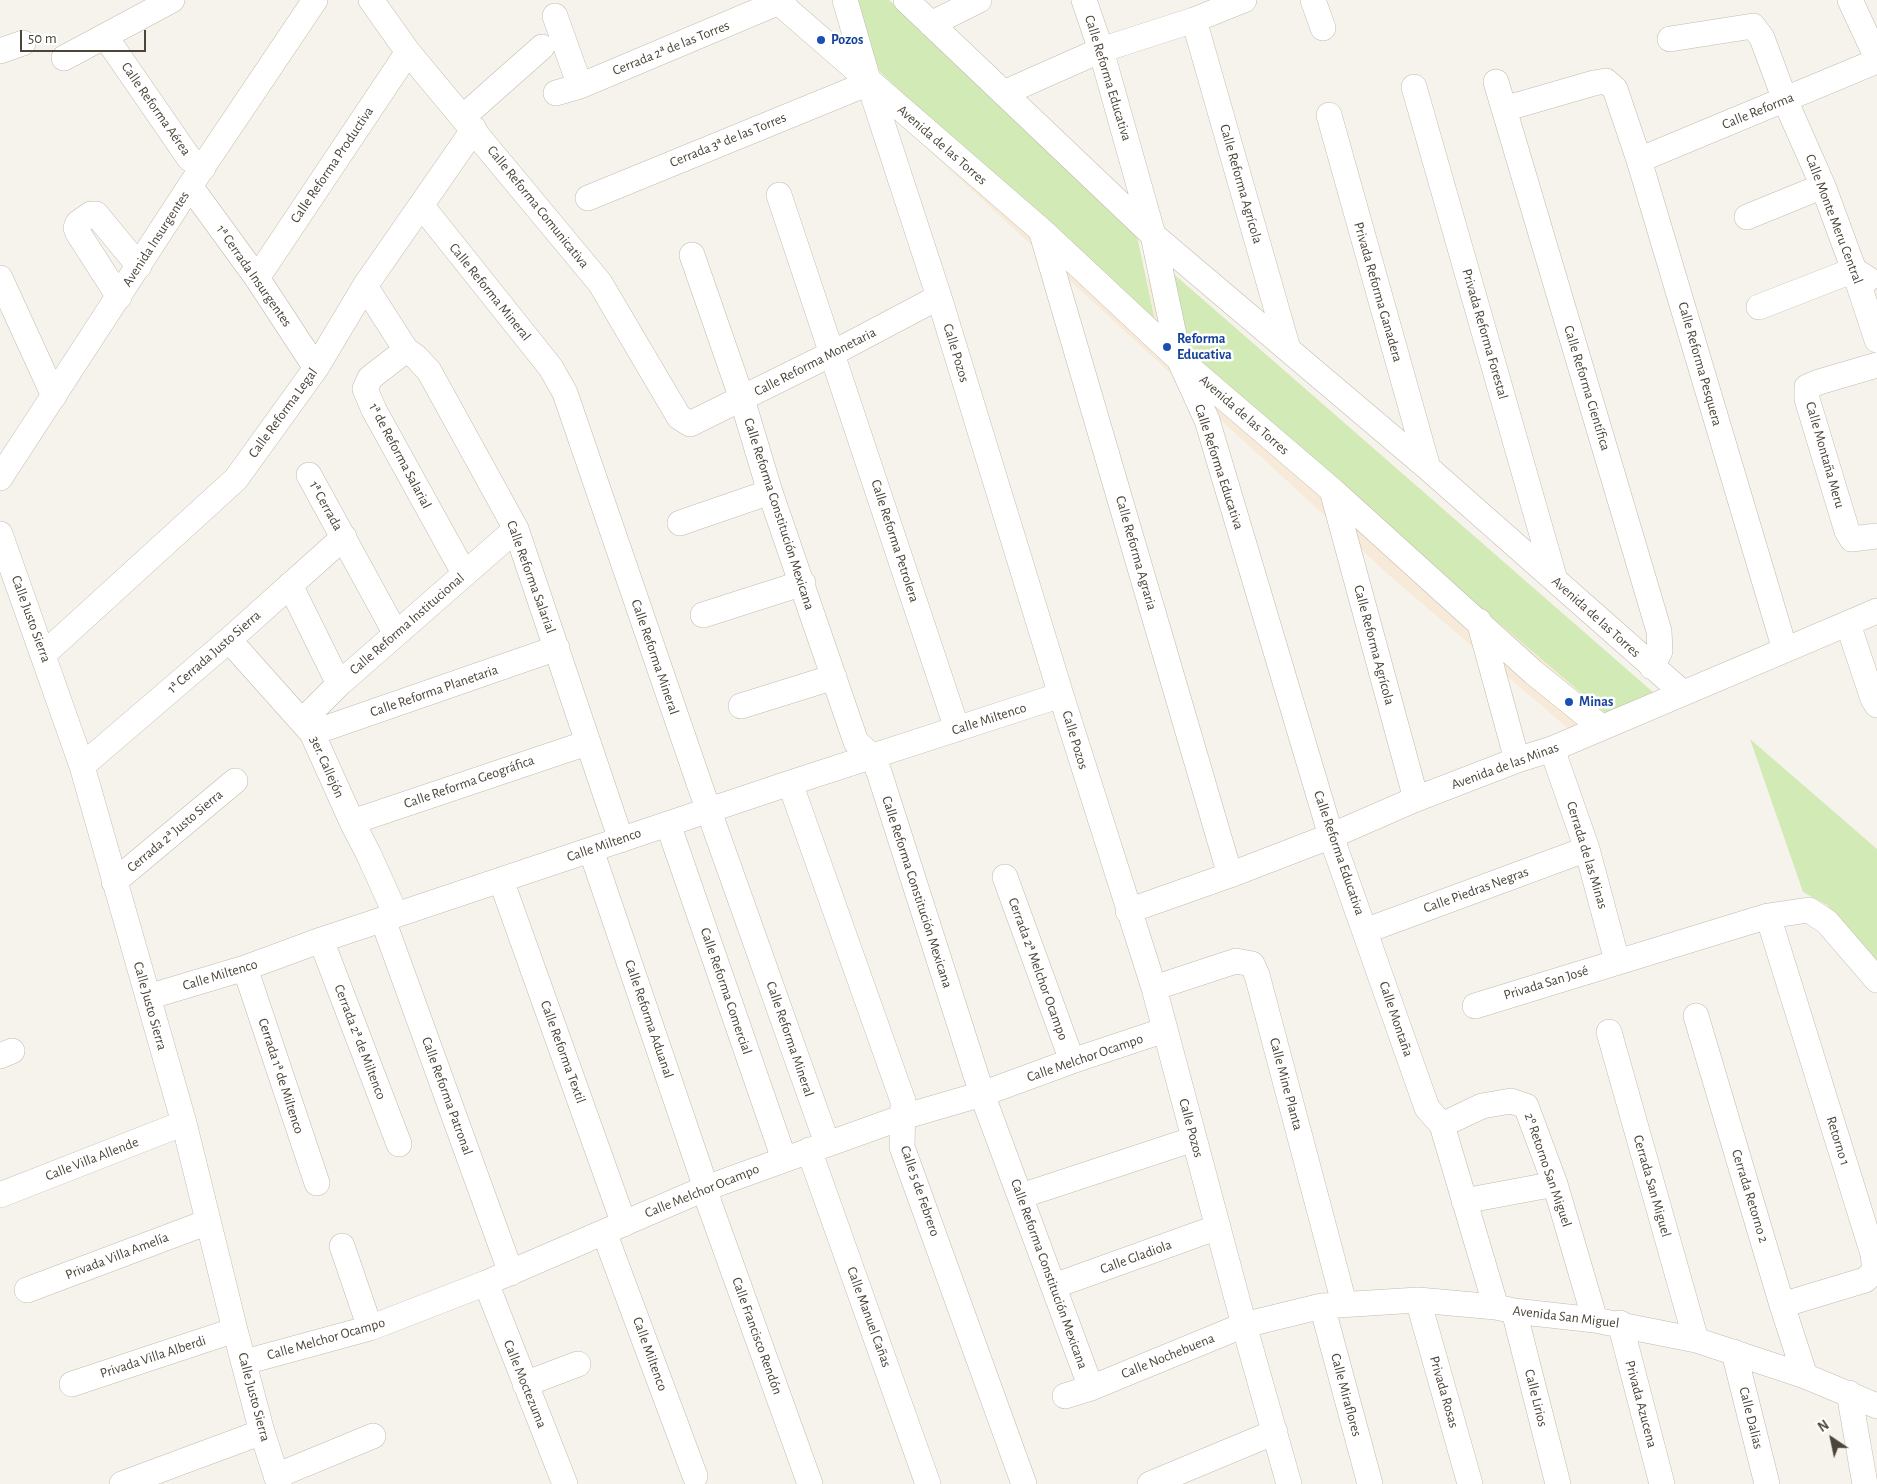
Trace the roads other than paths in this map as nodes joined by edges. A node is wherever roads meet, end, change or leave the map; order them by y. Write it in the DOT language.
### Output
graph roads {
  1 [pos="172,0"];
  2 [pos="371,0"];
  3 [pos="845,0"];
  4 [pos="906,0"];
  5 [pos="979,0"];
  6 [pos="1084,0"];
  7 [pos="1244,0"];
  8 [pos="1313,0"];
  9 [pos="1850,0"];
  10 [pos="314,1"];
  11 [pos="780,1"];
  12 [pos="555,16"];
  13 [pos="1194,20"];
  14 [pos="931,24"];
  15 [pos="1323,28"];
  16 [pos="105,36"];
  17 [pos="1670,39"];
  18 [pos="542,47"];
  19 [pos="1100,50"];
  20 [pos="408,52"];
  21 [pos="64,58"];
  22 [pos="1877,60"];
  23 [pos="1496,82"];
  24 [pos="869,83"];
  25 [pos="580,86"];
  26 [pos="1414,87"];
  27 [pos="556,93"];
  28 [pos="1004,93"];
  29 [pos="1785,100"];
  30 [pos="1504,109"];
  31 [pos="1329,115"];
  32 [pos="468,123"];
  33 [pos="1639,160"];
  34 [pos="197,177"];
  35 [pos="1823,186"];
  36 [pos="779,195"];
  37 [pos="588,198"];
  38 [pos="421,205"];
  39 [pos="1747,217"];
  40 [pos="1041,230"];
  41 [pos="1153,235"];
  42 [pos="692,255"];
  43 [pos="139,266"];
  44 [pos="1854,270"];
  45 [pos="0,278"];
  46 [pos="257,278"];
  47 [pos="1877,284"];
  48 [pos="365,286"];
  49 [pos="119,297"];
  50 [pos="939,297"];
  51 [pos="1759,307"];
  52 [pos="1877,340"];
  53 [pos="1288,349"];
  54 [pos="406,350"];
  55 [pos="833,353"];
  56 [pos="1180,359"];
  57 [pos="1877,365"];
  58 [pos="316,368"];
  59 [pos="54,396"];
  60 [pos="742,399"];
  61 [pos="690,424"];
  62 [pos="1428,468"];
  63 [pos="309,475"];
  64 [pos="0,478"];
  65 [pos="1332,490"];
  66 [pos="770,492"];
  67 [pos="680,523"];
  68 [pos="516,529"];
  69 [pos="0,534"];
  70 [pos="1877,536"];
  71 [pos="344,537"];
  72 [pos="464,573"];
  73 [pos="1555,580"];
  74 [pos="803,583"];
  75 [pos="290,585"];
  76 [pos="1877,611"];
  77 [pos="703,615"];
  78 [pos="1479,621"];
  79 [pos="1848,624"];
  80 [pos="396,634"];
  81 [pos="229,640"];
  82 [pos="557,648"];
  83 [pos="1784,650"];
  84 [pos="44,654"];
  85 [pos="1652,666"];
  86 [pos="834,677"];
  87 [pos="339,684"];
  88 [pos="1683,693"];
  89 [pos="1061,695"];
  90 [pos="1877,704"];
  91 [pos="741,706"];
  92 [pos="307,727"];
  93 [pos="1601,727"];
  94 [pos="957,729"];
  95 [pos="587,743"];
  96 [pos="1552,749"];
  97 [pos="872,756"];
  98 [pos="1517,760"];
  99 [pos="82,766"];
  100 [pos="235,781"];
  101 [pos="790,783"];
  102 [pos="1416,799"];
  103 [pos="709,810"];
  104 [pos="352,822"];
  105 [pos="668,824"];
  106 [pos="1331,836"];
  107 [pos="620,840"];
  108 [pos="1587,849"];
  109 [pos="592,850"];
  110 [pos="1230,875"];
  111 [pos="1005,877"];
  112 [pos="501,880"];
  113 [pos="114,882"];
  114 [pos="1128,911"];
  115 [pos="1768,916"];
  116 [pos="390,917"];
  117 [pos="1365,931"];
  118 [pos="321,940"];
  119 [pos="1618,961"];
  120 [pos="245,968"];
  121 [pos="1877,980"];
  122 [pos="1154,988"];
  123 [pos="148,997"];
  124 [pos="1475,1006"];
  125 [pos="1696,1016"];
  126 [pos="1164,1030"];
  127 [pos="1608,1032"];
  128 [pos="1072,1061"];
  129 [pos="982,1094"];
  130 [pos="1435,1116"];
  131 [pos="903,1117"];
  132 [pos="184,1123"];
  133 [pos="1194,1139"];
  134 [pos="399,1144"];
  135 [pos="818,1146"];
  136 [pos="784,1158"];
  137 [pos="317,1183"];
  138 [pos="1555,1184"];
  139 [pos="706,1188"];
  140 [pos="0,1195"];
  141 [pos="1021,1196"];
  142 [pos="1464,1201"];
  143 [pos="208,1222"];
  144 [pos="1218,1227"];
  145 [pos="614,1228"];
  146 [pos="342,1246"];
  147 [pos="511,1272"];
  148 [pos="486,1283"];
  149 [pos="1054,1286"];
  150 [pos="27,1290"];
  151 [pos="1418,1300"];
  152 [pos="1333,1304"];
  153 [pos="1782,1305"];
  154 [pos="1505,1309"];
  155 [pos="1595,1320"];
  156 [pos="1620,1323"];
  157 [pos="1244,1325"];
  158 [pos="370,1328"];
  159 [pos="235,1330"];
  160 [pos="1696,1340"];
  161 [pos="1734,1352"];
  162 [pos="244,1362"];
  163 [pos="578,1364"];
  164 [pos="1805,1376"];
  165 [pos="72,1384"];
  166 [pos="525,1384"];
  167 [pos="1091,1388"];
  168 [pos="1849,1393"];
  169 [pos="1065,1396"];
  170 [pos="1877,1406"];
  171 [pos="262,1432"];
  172 [pos="1275,1432"];
  173 [pos="372,1436"];
  174 [pos="695,1476"];
  175 [pos="277,1480"];
  176 [pos="131,1482"];
  177 [pos="565,1484"];
  178 [pos="810,1484"];
  179 [pos="928,1484"];
  180 [pos="1024,1484"];
  181 [pos="1150,1484"];
  182 [pos="1289,1484"];
  183 [pos="1370,1484"];
  184 [pos="1470,1484"];
  185 [pos="1558,1484"];
  186 [pos="1662,1484"];
  187 [pos="1767,1484"];
  188 [pos="1865,1484"];
  1 -- 16 [label="street"];
  2 -- 20 [label="street, Calle Reforma Comunicativa"];
  3 -- 24 [label="street, Calle Pozos"];
  4 -- 14 [label="street, Avenida de las Torres"];
  5 -- 14 [label="street"];
  6 -- 19 [label="street, Calle Reforma Educativa"];
  7 -- 13 [label="street"];
  8 -- 15 [label="street"];
  9 -- 22 [label="street"];
  10 -- 34 [label="street, Avenida Insurgentes"];
  11 -- 24 [label="street, Avenida de las Torres"];
  11 -- 25 [label="street, Cerrada 2ª de las Torres"];
  12 -- 25 [label="street"];
  13 -- 19 [label="street"];
  13 -- 53 [label="street, Calle Reforma Agrícola"];
  14 -- 28 [label="street, Avenida de las Torres"];
  16 -- 21 [label="street"];
  16 -- 34 [label="street, Calle Reforma Aérea"];
  17 -- 29 [label="street, Calle Monte Meru Central"];
  18 -- 32 [label="street, Calle Reforma Legal"];
  19 -- 28 [label="street"];
  19 -- 41 [label="street, Calle Reforma Educativa"];
  20 -- 32 [label="street, Calle Reforma Comunicativa"];
  20 -- 46 [label="street, Calle Reforma Productiva"];
  22 -- 29 [label="street, Calle Reforma"];
  23 -- 30 [label="street, Calle Reforma Científica"];
  24 -- 37 [label="street, Cerrada 3ª de las Torres"];
  24 -- 40 [label="street, Avenida de las Torres"];
  24 -- 50 [label="street, Calle Pozos"];
  25 -- 27 [label="street, Cerrada 2ª de las Torres"];
  26 -- 73 [label="street, Privada Reforma Forestal"];
  28 -- 41 [label="street, Avenida de las Torres"];
  29 -- 33 [label="street, Calle Reforma"];
  29 -- 35 [label="street, Calle Monte Meru Central"];
  30 -- 33 [label="street, Calle Reforma Pesquera"];
  30 -- 85 [label="street, Calle Reforma Científica"];
  31 -- 62 [label="street, Privada Reforma Ganadera"];
  32 -- 38 [label="street, Calle Reforma Legal"];
  32 -- 61 [label="street, Calle Reforma Comunicativa"];
  33 -- 83 [label="street, Calle Reforma Pesquera"];
  34 -- 43 [label="street, Avenida Insurgentes"];
  34 -- 46 [label="street, 1ª Cerrada Insurgentes"];
  35 -- 39 [label="street"];
  35 -- 44 [label="street, Calle Monte Meru Central"];
  36 -- 55 [label="street, Calle Reforma Petrolera"];
  38 -- 48 [label="street, Calle Reforma Legal"];
  38 -- 103 [label="street, Calle Reforma Mineral"];
  40 -- 56 [label="street, Avenida de las Torres"];
  40 -- 110 [label="street, Calle Reforma Agraria"];
  41 -- 53 [label="street, Avenida de las Torres"];
  41 -- 56 [label="street, Calle Reforma Educativa"];
  42 -- 60 [label="street, Calle Reforma Constitución Mexicana"];
  43 -- 49 [label="street, Avenida Insurgentes"];
  43 -- 49 [label="street"];
  44 -- 47 [label="street"];
  44 -- 51 [label="street"];
  44 -- 52 [label="street, Calle Monte Meru Central"];
  45 -- 59 [label="street"];
  46 -- 58 [label="street, 1ª Cerrada Insurgentes"];
  48 -- 54 [label="street, Calle Reforma Salarial"];
  48 -- 58 [label="street, Calle Reforma Legal"];
  49 -- 59 [label="street, Avenida Insurgentes"];
  50 -- 55 [label="street, Calle Reforma Monetaria"];
  50 -- 89 [label="street, Calle Pozos"];
  53 -- 62 [label="street, Avenida de las Torres"];
  54 -- 68 [label="street, Calle Reforma Salarial"];
  54 -- 72 [label="street, 1ª de Reforma Salarial"];
  55 -- 60 [label="street, Calle Reforma Monetaria"];
  55 -- 94 [label="street, Calle Reforma Petrolera"];
  56 -- 65 [label="street, Avenida de las Torres"];
  56 -- 106 [label="street, Calle Reforma Educativa"];
  57 -- 70 [label="street, Calle Montaña Meru"];
  58 -- 84 [label="street, Calle Reforma Legal"];
  59 -- 64 [label="street, Avenida Insurgentes"];
  60 -- 61 [label="street, Calle Reforma Monetaria"];
  60 -- 66 [label="street, Calle Reforma Constitución Mexicana"];
  62 -- 73 [label="street, Avenida de las Torres"];
  63 -- 71 [label="street, 1ª Cerrada"];
  65 -- 78 [label="street, Avenida de las Torres"];
  65 -- 102 [label="street, Calle Reforma Agrícola"];
  66 -- 67 [label="street"];
  66 -- 74 [label="street, Calle Reforma Constitución Mexicana"];
  68 -- 72 [label="street, Calle Reforma Institucional"];
  68 -- 82 [label="street, Calle Reforma Salarial"];
  69 -- 84 [label="street, Calle Justo Sierra"];
  71 -- 75 [label="street, 1ª Cerrada Justo Sierra"];
  71 -- 80 [label="street, 1ª Cerrada"];
  72 -- 80 [label="street, Calle Reforma Institucional"];
  73 -- 85 [label="street, Avenida de las Torres"];
  74 -- 77 [label="street"];
  74 -- 86 [label="street, Calle Reforma Constitución Mexicana"];
  75 -- 81 [label="street, 1ª Cerrada Justo Sierra"];
  75 -- 87 [label="street"];
  76 -- 79 [label="street, Avenida de las Minas"];
  78 -- 93 [label="street, Avenida de las Torres"];
  78 -- 98 [label="street"];
  79 -- 83 [label="street, Avenida de las Minas"];
  79 -- 90 [label="street"];
  80 -- 87 [label="street, Calle Reforma Institucional"];
  81 -- 92 [label="street, 3er. Callejón"];
  81 -- 99 [label="street, 1ª Cerrada Justo Sierra"];
  82 -- 92 [label="street, Calle Reforma Planetaria"];
  82 -- 95 [label="street, Calle Reforma Salarial"];
  83 -- 88 [label="street, Avenida de las Minas"];
  84 -- 99 [label="street, Calle Justo Sierra"];
  85 -- 88 [label="street, Avenida de las Torres"];
  86 -- 91 [label="street"];
  86 -- 97 [label="street, Calle Reforma Constitución Mexicana"];
  87 -- 92 [label="street, Calle Reforma Institucional"];
  88 -- 93 [label="street, Avenida de las Minas"];
  89 -- 94 [label="street, Calle Miltenco"];
  89 -- 114 [label="street, Calle Pozos"];
  92 -- 104 [label="street, 3er. Callejón"];
  93 -- 96 [label="street, Avenida de las Minas"];
  94 -- 97 [label="street, Calle Miltenco"];
  95 -- 104 [label="street, Calle Reforma Geográfica"];
  95 -- 107 [label="street, Calle Reforma Salarial"];
  96 -- 98 [label="street, Avenida de las Minas"];
  96 -- 108 [label="street, Cerrada de las Minas"];
  97 -- 101 [label="street, Calle Miltenco"];
  97 -- 129 [label="street, Calle Reforma Constitución Mexicana"];
  98 -- 102 [label="street, Avenida de las Minas"];
  99 -- 113 [label="street, Calle Justo Sierra"];
  100 -- 113 [label="street, Cerrada 2ª Justo Sierra"];
  101 -- 103 [label="street, Calle Miltenco"];
  101 -- 131 [label="street, Calle 5 de Febrero"];
  102 -- 106 [label="street, Avenida de las Minas"];
  103 -- 105 [label="street, Calle Miltenco"];
  103 -- 135 [label="street, Calle Reforma Mineral"];
  104 -- 116 [label="street, 3er. Callejón"];
  105 -- 107 [label="street, Calle Miltenco"];
  105 -- 136 [label="street, Calle Reforma Comercial"];
  106 -- 110 [label="street, Avenida de las Minas"];
  106 -- 117 [label="street, Calle Reforma Educativa"];
  107 -- 109 [label="street, Calle Miltenco"];
  108 -- 117 [label="street, Calle Piedras Negras"];
  108 -- 119 [label="street, Cerrada de las Minas"];
  109 -- 112 [label="street, Calle Miltenco"];
  109 -- 139 [label="street, Calle Reforma Aduanal"];
  110 -- 114 [label="street, Avenida de las Minas"];
  111 -- 128 [label="street, Cerrada 2ª Melchor Ocampo"];
  112 -- 116 [label="street, Calle Miltenco"];
  112 -- 145 [label="street, Calle Reforma Textil"];
  113 -- 123 [label="street, Calle Justo Sierra"];
  114 -- 122 [label="street, Calle Pozos"];
  115 -- 119 [label="street, Privada San José"];
  115 -- 121 [label="street"];
  115 -- 153 [label="street, Retorno 1"];
  116 -- 118 [label="street, Calle Miltenco"];
  116 -- 147 [label="street, Calle Reforma Patronal"];
  117 -- 130 [label="street, Calle Montaña"];
  118 -- 120 [label="street, Calle Miltenco"];
  118 -- 134 [label="street, Cerrada 2ª de Miltenco"];
  119 -- 124 [label="street, Privada San José"];
  120 -- 123 [label="street, Calle Miltenco"];
  120 -- 137 [label="street, Cerrada 1ª de Miltenco"];
  122 -- 126 [label="street, Calle Pozos"];
  122 -- 152 [label="street, Calle Mine Planta"];
  123 -- 132 [label="street, Calle Justo Sierra"];
  125 -- 153 [label="street, Cerrada Retorno 2"];
  126 -- 128 [label="street, Calle Melchor Ocampo"];
  126 -- 133 [label="street, Calle Pozos"];
  127 -- 160 [label="street, Cerrada San Miguel"];
  128 -- 129 [label="street, Calle Melchor Ocampo"];
  129 -- 131 [label="street, Calle Melchor Ocampo"];
  129 -- 141 [label="street, Calle Reforma Constitución Mexicana"];
  130 -- 138 [label="street, 2º Retorno San Miguel"];
  130 -- 142 [label="street"];
  131 -- 135 [label="street, Calle Melchor Ocampo"];
  131 -- 180 [label="street, Calle 5 de Febrero"];
  132 -- 140 [label="street, Calle Villa Allende"];
  132 -- 143 [label="street, Calle Justo Sierra"];
  133 -- 141 [label="street"];
  133 -- 144 [label="street, Calle Pozos"];
  135 -- 136 [label="street, Calle Melchor Ocampo"];
  135 -- 179 [label="street, Calle Manuel Cañas"];
  136 -- 139 [label="street, Calle Melchor Ocampo"];
  138 -- 142 [label="street"];
  138 -- 155 [label="street, 2º Retorno San Miguel"];
  139 -- 145 [label="street, Calle Melchor Ocampo"];
  139 -- 178 [label="street, Calle Francisco Rendón"];
  141 -- 149 [label="street, Calle Reforma Constitución Mexicana"];
  142 -- 154 [label="street"];
  143 -- 150 [label="street, Privada Villa Amelía"];
  143 -- 159 [label="street, Calle Justo Sierra"];
  144 -- 149 [label="street, Calle Gladiola"];
  144 -- 157 [label="street, Calle Pozos"];
  145 -- 147 [label="street, Calle Melchor Ocampo"];
  145 -- 174 [label="street, Calle Miltenco"];
  146 -- 158 [label="street"];
  147 -- 148 [label="street, Calle Melchor Ocampo"];
  148 -- 158 [label="street, Calle Melchor Ocampo"];
  148 -- 166 [label="street, Calle Moctezuma"];
  149 -- 167 [label="street, Calle Reforma Constitución Mexicana"];
  151 -- 152 [label="street, Avenida San Miguel"];
  151 -- 154 [label="street, Avenida San Miguel"];
  151 -- 184 [label="street, Privada Rosas"];
  152 -- 157 [label="street, Avenida San Miguel"];
  152 -- 183 [label="street, Calle Miraflores"];
  153 -- 164 [label="street, Cerrada Retorno 2"];
  154 -- 155 [label="street, Avenida San Miguel"];
  154 -- 185 [label="street, Calle Lirios"];
  155 -- 156 [label="street, Avenida San Miguel"];
  156 -- 160 [label="street, Avenida San Miguel"];
  156 -- 186 [label="street, Privada Azucena"];
  157 -- 167 [label="street, Calle Nochebuena"];
  157 -- 172 [label="street, Calle Pozos"];
  158 -- 162 [label="street, Calle Melchor Ocampo"];
  159 -- 162 [label="street, Calle Justo Sierra"];
  159 -- 165 [label="street, Privada Villa Alberdi"];
  160 -- 161 [label="street, Avenida San Miguel"];
  161 -- 164 [label="street, Avenida San Miguel"];
  161 -- 187 [label="street, Calle Dalias"];
  162 -- 171 [label="street, Calle Justo Sierra"];
  163 -- 166 [label="street"];
  164 -- 168 [label="street, Avenida San Miguel"];
  166 -- 177 [label="street, Calle Moctezuma"];
  167 -- 169 [label="street, Calle Nochebuena"];
  168 -- 170 [label="street, Avenida San Miguel"];
  168 -- 188 [label="street"];
  171 -- 175 [label="street, Calle Justo Sierra"];
  171 -- 176 [label="street"];
  172 -- 181 [label="street"];
  172 -- 182 [label="street, Calle Pozos"];
  173 -- 175 [label="street"];
}
